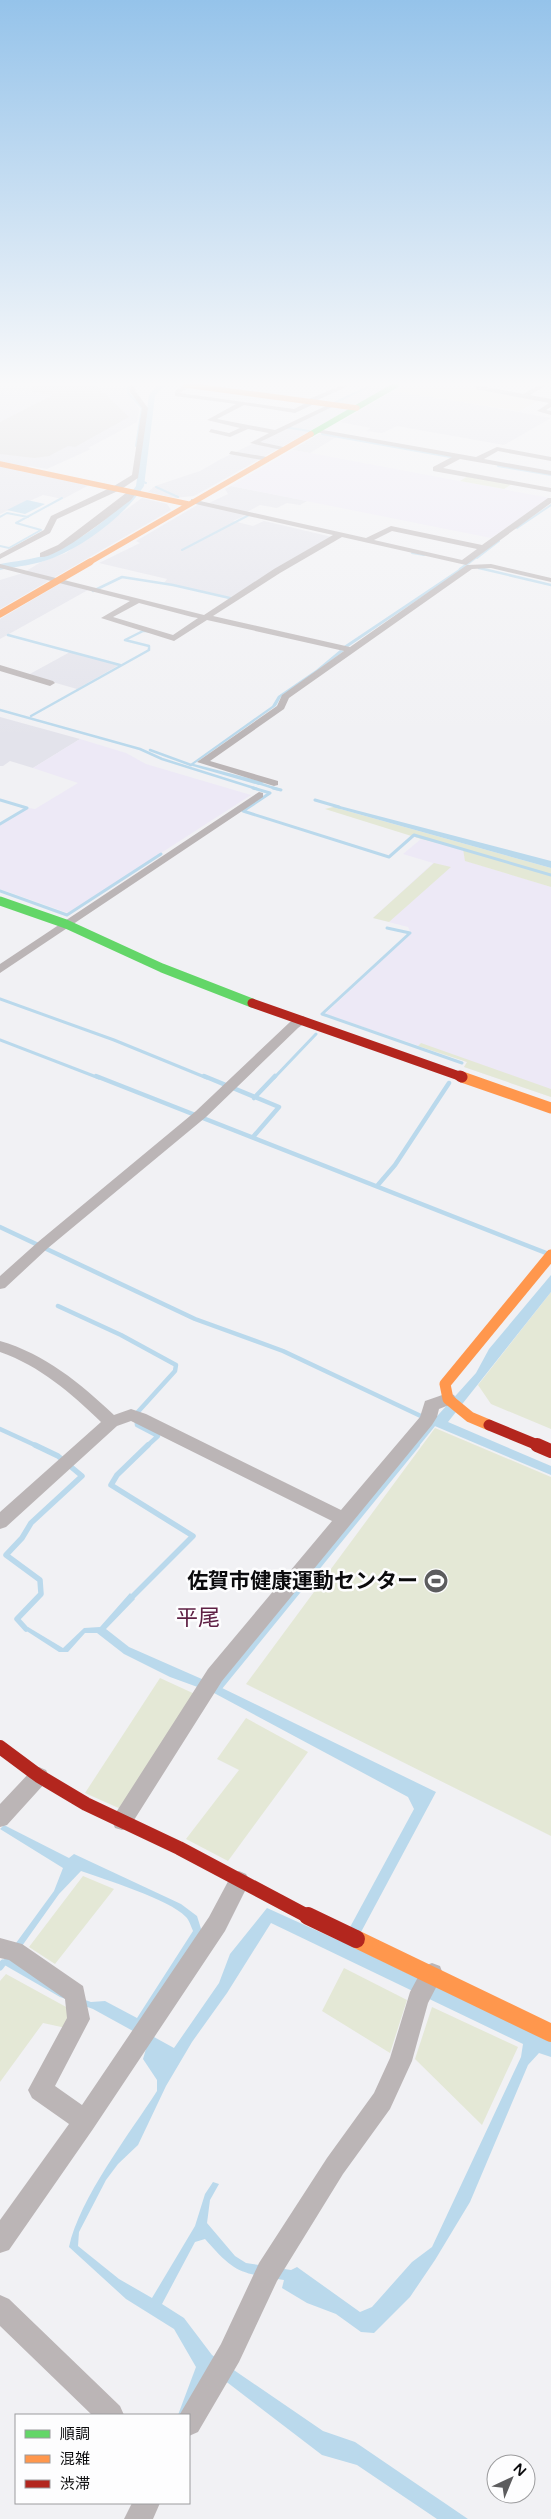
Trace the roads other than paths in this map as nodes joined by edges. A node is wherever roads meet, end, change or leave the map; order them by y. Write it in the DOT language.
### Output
graph roads {
  1 [pos="86,503"];
  2 [pos="122,503"];
  3 [pos="191,503"];
  4 [pos="547,503"];
  5 [pos="338,536"];
  6 [pos="367,541"];
  7 [pos="483,548"];
  8 [pos="42,555"];
  9 [pos="0,556"];
  10 [pos="1,567"];
  11 [pos="24,572"];
  12 [pos="8,577"];
  13 [pos="59,580"];
  14 [pos="551,580"];
  15 [pos="135,602"];
  16 [pos="0,614"];
  17 [pos="206,617"];
  18 [pos="346,649"];
  19 [pos="0,668"];
  20 [pos="50,683"];
  21 [pos="274,783"];
  22 [pos="259,795"];
  23 [pos="0,901"];
  24 [pos="66,924"];
  25 [pos="0,968"];
  26 [pos="303,1020"];
  27 [pos="551,1108"];
  28 [pos="550,1257"];
  29 [pos="0,1284"];
  30 [pos="0,1346"];
  31 [pos="448,1399"];
  32 [pos="111,1422"];
  33 [pos="551,1452"];
  34 [pos="345,1520"];
  35 [pos="0,1522"];
  36 [pos="0,1746"];
  37 [pos="39,1776"];
  38 [pos="0,1818"];
  39 [pos="122,1821"];
  40 [pos="239,1881"];
  41 [pos="0,1948"];
  42 [pos="432,1974"];
  43 [pos="551,2033"];
  44 [pos="85,2121"];
  45 [pos="0,2241"];
  46 [pos="0,2308"];
  47 [pos="110,2414"];
  48 [pos="190,2421"];
  49 [pos="146,2504"];
  50 [pos="138,2519"];
  1 -- 9 [label="street"];
  2 -- 8 [label="street"];
  3 -- 5 [label="street"];
  3 -- 13 [label="main road"];
  4 -- 7 [label="street"];
  5 -- 6 [label="street"];
  5 -- 17 [label="street"];
  6 -- 7 [label="street"];
  6 -- 7 [label="street"];
  10 -- 11 [label="street"];
  11 -- 12 [label="street"];
  11 -- 13 [label="street"];
  13 -- 15 [label="street"];
  13 -- 16 [label="main road"];
  14 -- 18 [label="street"];
  15 -- 17 [label="street"];
  15 -- 17 [label="street"];
  17 -- 18 [label="street"];
  18 -- 21 [label="street"];
  19 -- 20 [label="street"];
  22 -- 24 [label="street"];
  23 -- 24 [label="main road"];
  24 -- 25 [label="street"];
  24 -- 26 [label="main road"];
  26 -- 27 [label="main road"];
  26 -- 29 [label="street"];
  28 -- 31 [label="main road"];
  30 -- 32 [label="street"];
  31 -- 33 [label="main road"];
  31 -- 34 [label="street"];
  32 -- 34 [label="street"];
  32 -- 35 [label="street"];
  34 -- 39 [label="street"];
  36 -- 37 [label="main road"];
  37 -- 38 [label="street"];
  37 -- 39 [label="main road"];
  39 -- 40 [label="main road"];
  40 -- 42 [label="main road"];
  40 -- 44 [label="street"];
  41 -- 44 [label="street"];
  42 -- 43 [label="main road"];
  42 -- 48 [label="street"];
  44 -- 45 [label="street"];
  46 -- 47 [label="street"];
  49 -- 50 [label="street"];
}
